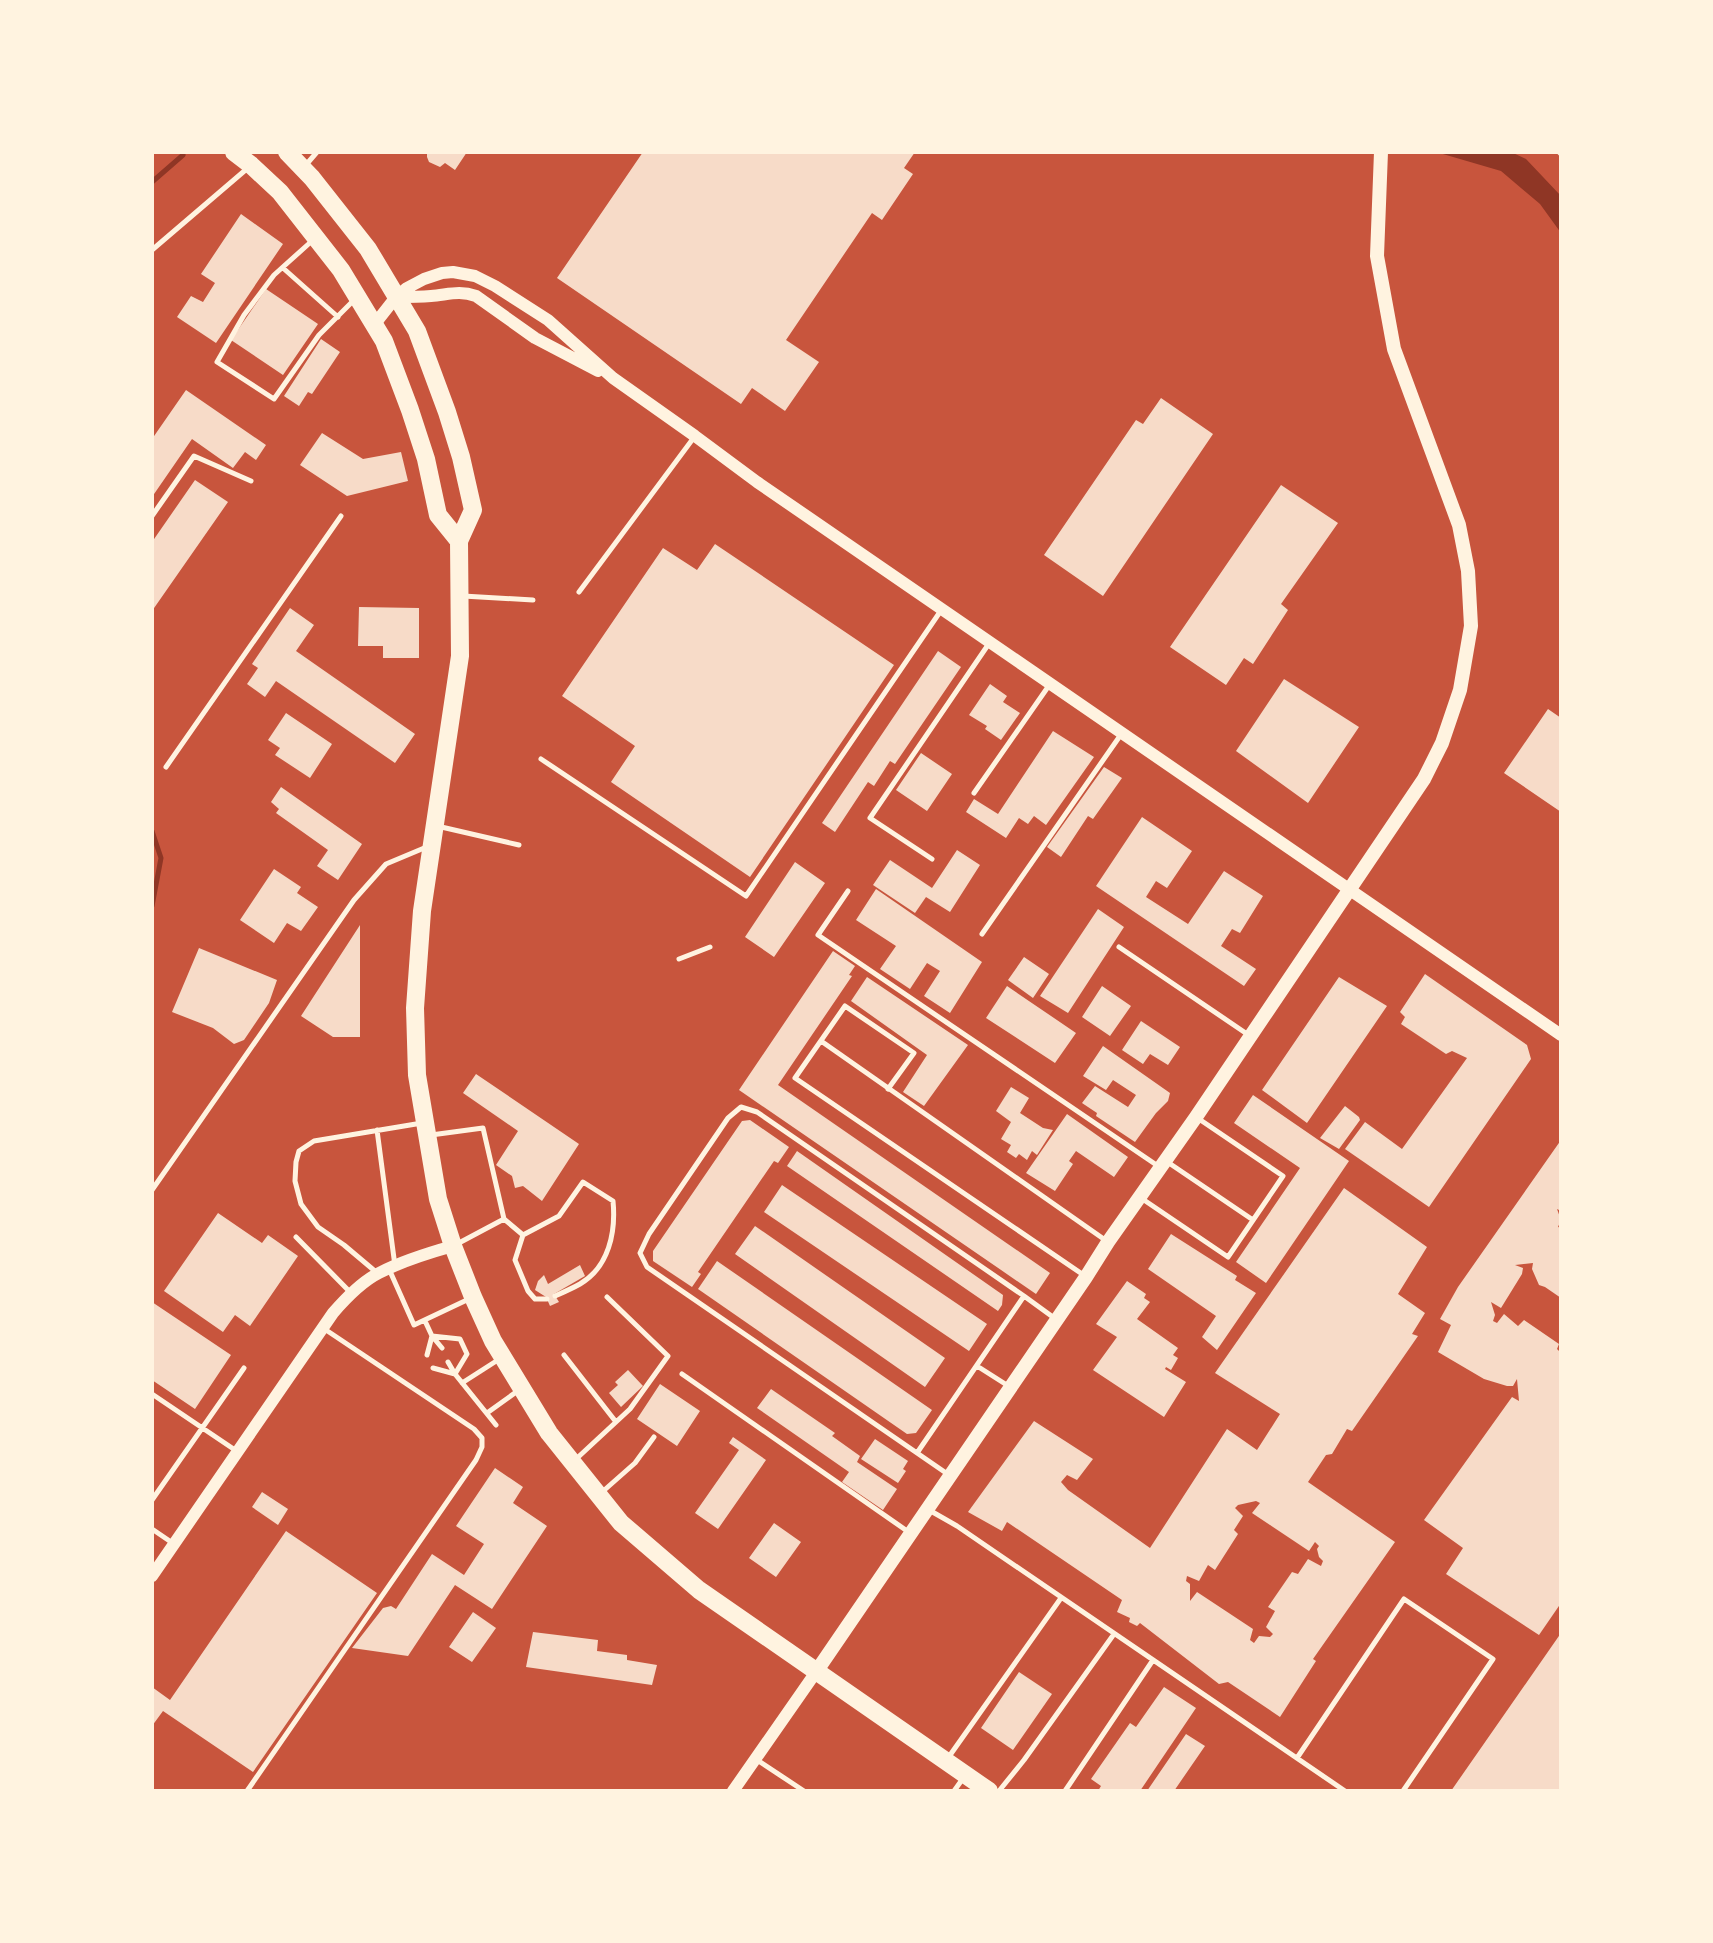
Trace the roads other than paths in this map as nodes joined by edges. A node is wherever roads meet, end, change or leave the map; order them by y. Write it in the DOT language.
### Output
graph roads {
  1 [pos="234,152"];
  2 [pos="287,152"];
  3 [pos="317,152"];
  4 [pos="1381,152"];
  5 [pos="251,165"];
  6 [pos="303,168"];
  7 [pos="316,238"];
  8 [pos="152,250"];
  9 [pos="283,268"];
  10 [pos="357,296"];
  11 [pos="396,297"];
  12 [pos="338,317"];
  13 [pos="374,325"];
  14 [pos="613,378"];
  15 [pos="695,436"];
  16 [pos="251,481"];
  17 [pos="152,516"];
  18 [pos="341,516"];
  19 [pos="459,541"];
  20 [pos="579,592"];
  21 [pos="460,596"];
  22 [pos="533,600"];
  23 [pos="942,609"];
  24 [pos="990,642"];
  25 [pos="1050,684"];
  26 [pos="1122,733"];
  27 [pos="541,759"];
  28 [pos="166,767"];
  29 [pos="974,793"];
  30 [pos="435,825"];
  31 [pos="432,845"];
  32 [pos="519,845"];
  33 [pos="932,859"];
  34 [pos="1350,889"];
  35 [pos="848,891"];
  36 [pos="982,934"];
  37 [pos="710,947"];
  38 [pos="1119,947"];
  39 [pos="678,959"];
  40 [pos="1561,1035"];
  41 [pos="1250,1036"];
  42 [pos="821,1041"];
  43 [pos="888,1090"];
  44 [pos="1196,1117"];
  45 [pos="426,1129"];
  46 [pos="377,1130"];
  47 [pos="1163,1164"];
  48 [pos="152,1190"];
  49 [pos="1141,1198"];
  50 [pos="504,1219"];
  51 [pos="1253,1220"];
  52 [pos="523,1235"];
  53 [pos="296,1237"];
  54 [pos="1108,1242"];
  55 [pos="453,1246"];
  56 [pos="387,1269"];
  57 [pos="1086,1277"];
  58 [pos="351,1293"];
  59 [pos="555,1296"];
  60 [pos="1024,1296"];
  61 [pos="473,1297"];
  62 [pos="607,1297"];
  63 [pos="547,1299"];
  64 [pos="1057,1320"];
  65 [pos="425,1321"];
  66 [pos="323,1328"];
  67 [pos="432,1336"];
  68 [pos="442,1348"];
  69 [pos="427,1355"];
  70 [pos="564,1355"];
  71 [pos="503,1357"];
  72 [pos="449,1362"];
  73 [pos="977,1366"];
  74 [pos="244,1368"];
  75 [pos="433,1368"];
  76 [pos="455,1374"];
  77 [pos="681,1374"];
  78 [pos="462,1383"];
  79 [pos="1010,1387"];
  80 [pos="522,1388"];
  81 [pos="152,1394"];
  82 [pos="486,1413"];
  83 [pos="616,1422"];
  84 [pos="496,1426"];
  85 [pos="203,1429"];
  86 [pos="653,1437"];
  87 [pos="237,1452"];
  88 [pos="918,1453"];
  89 [pos="572,1462"];
  90 [pos="949,1475"];
  91 [pos="598,1495"];
  92 [pos="152,1500"];
  93 [pos="926,1508"];
  94 [pos="152,1530"];
  95 [pos="910,1533"];
  96 [pos="174,1544"];
  97 [pos="152,1576"];
  98 [pos="1061,1598"];
  99 [pos="1114,1634"];
  100 [pos="1153,1660"];
  101 [pos="816,1672"];
  102 [pos="755,1759"];
  103 [pos="1297,1759"];
  104 [pos="945,1761"];
  105 [pos="965,1775"];
  106 [pos="247,1791"];
  107 [pos="733,1791"];
  108 [pos="804,1791"];
  109 [pos="954,1791"];
  110 [pos="989,1791"];
  111 [pos="999,1791"];
  112 [pos="1065,1791"];
  113 [pos="1345,1791"];
  114 [pos="1403,1791"];
  1 -- 5 [label="main road"];
  2 -- 6 [label="main road"];
  3 -- 6 [label="lane"];
  4 -- 34 [label="main road"];
  5 -- 7 [label="main road"];
  5 -- 8 [label="lane"];
  6 -- 11 [label="main road"];
  7 -- 9 [label="lane"];
  7 -- 10 [label="main road"];
  9 -- 12 [label="lane"];
  9 -- 12 [label="lane"];
  10 -- 12 [label="lane"];
  10 -- 13 [label="main road"];
  11 -- 13 [label="street"];
  11 -- 14 [label="street"];
  11 -- 14 [label="street"];
  11 -- 19 [label="main road"];
  13 -- 19 [label="main road"];
  14 -- 15 [label="street"];
  15 -- 20 [label="lane"];
  15 -- 23 [label="street"];
  16 -- 17 [label="lane"];
  18 -- 28 [label="lane"];
  19 -- 21 [label="main road"];
  21 -- 22 [label="lane"];
  21 -- 30 [label="main road"];
  23 -- 24 [label="street"];
  23 -- 27 [label="lane"];
  24 -- 25 [label="street"];
  24 -- 33 [label="lane"];
  25 -- 26 [label="street"];
  25 -- 29 [label="lane"];
  26 -- 34 [label="street"];
  26 -- 36 [label="lane"];
  30 -- 31 [label="main road"];
  30 -- 32 [label="lane"];
  31 -- 45 [label="main road"];
  31 -- 48 [label="lane"];
  34 -- 40 [label="street"];
  34 -- 41 [label="main road"];
  35 -- 47 [label="lane"];
  37 -- 39 [label="lane"];
  38 -- 41 [label="lane"];
  41 -- 44 [label="main road"];
  42 -- 43 [label="lane"];
  42 -- 43 [label="lane"];
  42 -- 57 [label="lane"];
  43 -- 54 [label="lane"];
  44 -- 47 [label="main road"];
  44 -- 51 [label="lane"];
  45 -- 46 [label="lane"];
  45 -- 50 [label="lane"];
  45 -- 55 [label="main road"];
  46 -- 56 [label="lane"];
  46 -- 56 [label="lane"];
  47 -- 49 [label="main road"];
  47 -- 51 [label="lane"];
  49 -- 51 [label="lane"];
  49 -- 54 [label="main road"];
  50 -- 52 [label="lane"];
  50 -- 55 [label="lane"];
  52 -- 59 [label="lane"];
  52 -- 63 [label="lane"];
  53 -- 58 [label="lane"];
  54 -- 57 [label="main road"];
  55 -- 56 [label="street"];
  55 -- 61 [label="main road"];
  56 -- 58 [label="street"];
  56 -- 65 [label="lane"];
  57 -- 64 [label="main road"];
  58 -- 66 [label="street"];
  60 -- 64 [label="lane"];
  60 -- 73 [label="lane"];
  60 -- 88 [label="lane"];
  61 -- 65 [label="lane"];
  61 -- 71 [label="main road"];
  62 -- 83 [label="lane"];
  64 -- 79 [label="main road"];
  65 -- 67 [label="lane"];
  66 -- 87 [label="street"];
  66 -- 106 [label="lane"];
  67 -- 68 [label="lane"];
  67 -- 69 [label="lane"];
  67 -- 76 [label="lane"];
  70 -- 83 [label="lane"];
  71 -- 78 [label="lane"];
  71 -- 80 [label="main road"];
  72 -- 76 [label="lane"];
  73 -- 79 [label="lane"];
  73 -- 88 [label="lane"];
  74 -- 85 [label="lane"];
  75 -- 76 [label="lane"];
  76 -- 78 [label="lane"];
  77 -- 95 [label="lane"];
  78 -- 82 [label="lane"];
  79 -- 90 [label="main road"];
  80 -- 82 [label="lane"];
  80 -- 89 [label="main road"];
  81 -- 85 [label="lane"];
  82 -- 84 [label="lane"];
  83 -- 89 [label="lane"];
  85 -- 87 [label="lane"];
  85 -- 92 [label="lane"];
  86 -- 91 [label="lane"];
  87 -- 96 [label="street"];
  88 -- 90 [label="lane"];
  89 -- 91 [label="main road"];
  90 -- 93 [label="main road"];
  91 -- 101 [label="main road"];
  93 -- 95 [label="main road"];
  93 -- 98 [label="lane"];
  94 -- 96 [label="lane"];
  95 -- 101 [label="main road"];
  96 -- 97 [label="street"];
  98 -- 99 [label="lane"];
  98 -- 104 [label="lane"];
  99 -- 100 [label="lane"];
  99 -- 111 [label="lane"];
  100 -- 103 [label="lane"];
  100 -- 112 [label="lane"];
  101 -- 102 [label="street"];
  101 -- 104 [label="main road"];
  102 -- 107 [label="street"];
  102 -- 108 [label="lane"];
  103 -- 113 [label="lane"];
  103 -- 114 [label="lane"];
  104 -- 105 [label="main road"];
  105 -- 109 [label="lane"];
  105 -- 110 [label="main road"];
}
